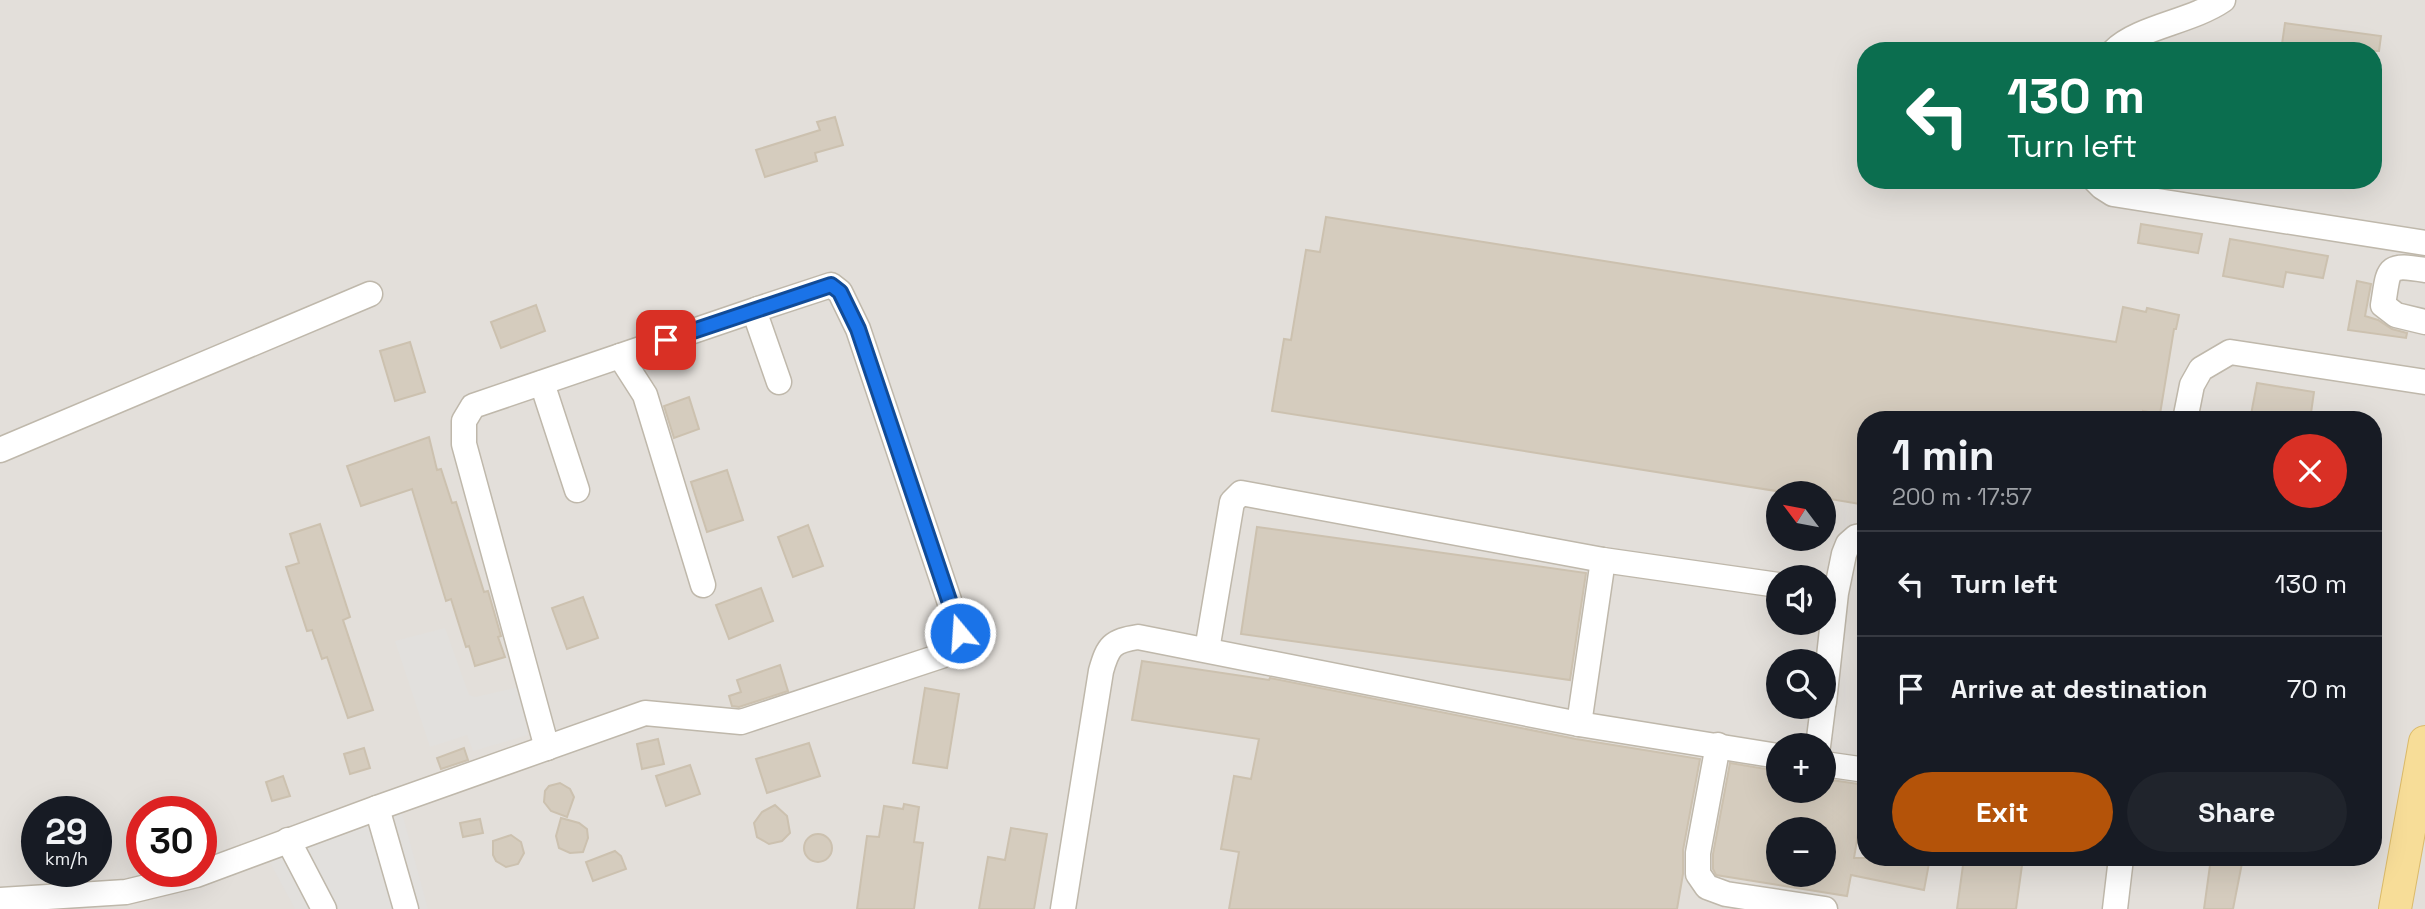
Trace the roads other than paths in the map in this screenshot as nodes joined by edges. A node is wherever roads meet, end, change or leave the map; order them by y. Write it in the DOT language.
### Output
graph roads {
  1 [pos="2223,0"];
  2 [pos="2126,42"];
  3 [pos="2105,189"];
  4 [pos="2425,243"];
  5 [pos="2425,270"];
  6 [pos="370,294"];
  7 [pos="758,309"];
  8 [pos="2425,323"];
  9 [pos="620,356"];
  10 [pos="779,382"];
  11 [pos="542,383"];
  12 [pos="2425,383"];
  13 [pos="2187,411"];
  14 [pos="0,450"];
  15 [pos="578,490"];
  16 [pos="1857,537"];
  17 [pos="1603,560"];
  18 [pos="1836,576"];
  19 [pos="1766,583"];
  20 [pos="703,585"];
  21 [pos="1207,650"];
  22 [pos="1579,724"];
  23 [pos="2425,742"];
  24 [pos="1717,745"];
  25 [pos="547,748"];
  26 [pos="1766,754"];
  27 [pos="1836,766"];
  28 [pos="1857,769"];
  29 [pos="377,808"];
  30 [pos="288,840"];
  31 [pos="2120,866"];
  32 [pos="0,900"];
  33 [pos="324,909"];
  34 [pos="405,909"];
  35 [pos="1063,909"];
  36 [pos="1825,909"];
  37 [pos="2115,909"];
  38 [pos="2395,909"];
  1 -- 2 [label="street"];
  3 -- 4 [label="street"];
  5 -- 8 [label="street"];
  6 -- 14 [label="street"];
  7 -- 9 [label="street"];
  7 -- 10 [label="street"];
  7 -- 25 [label="street"];
  9 -- 11 [label="street"];
  9 -- 20 [label="street"];
  11 -- 15 [label="street"];
  11 -- 25 [label="street"];
  12 -- 13 [label="street"];
  16 -- 18 [label="street"];
  17 -- 19 [label="street"];
  17 -- 21 [label="street"];
  17 -- 22 [label="street"];
  21 -- 22 [label="street"];
  21 -- 35 [label="street"];
  22 -- 24 [label="street"];
  23 -- 38 [label="main road"];
  24 -- 26 [label="street"];
  24 -- 36 [label="street"];
  25 -- 29 [label="street"];
  27 -- 28 [label="street"];
  29 -- 30 [label="street"];
  29 -- 34 [label="street"];
  30 -- 32 [label="street"];
  30 -- 33 [label="street"];
  31 -- 37 [label="street"];
}
